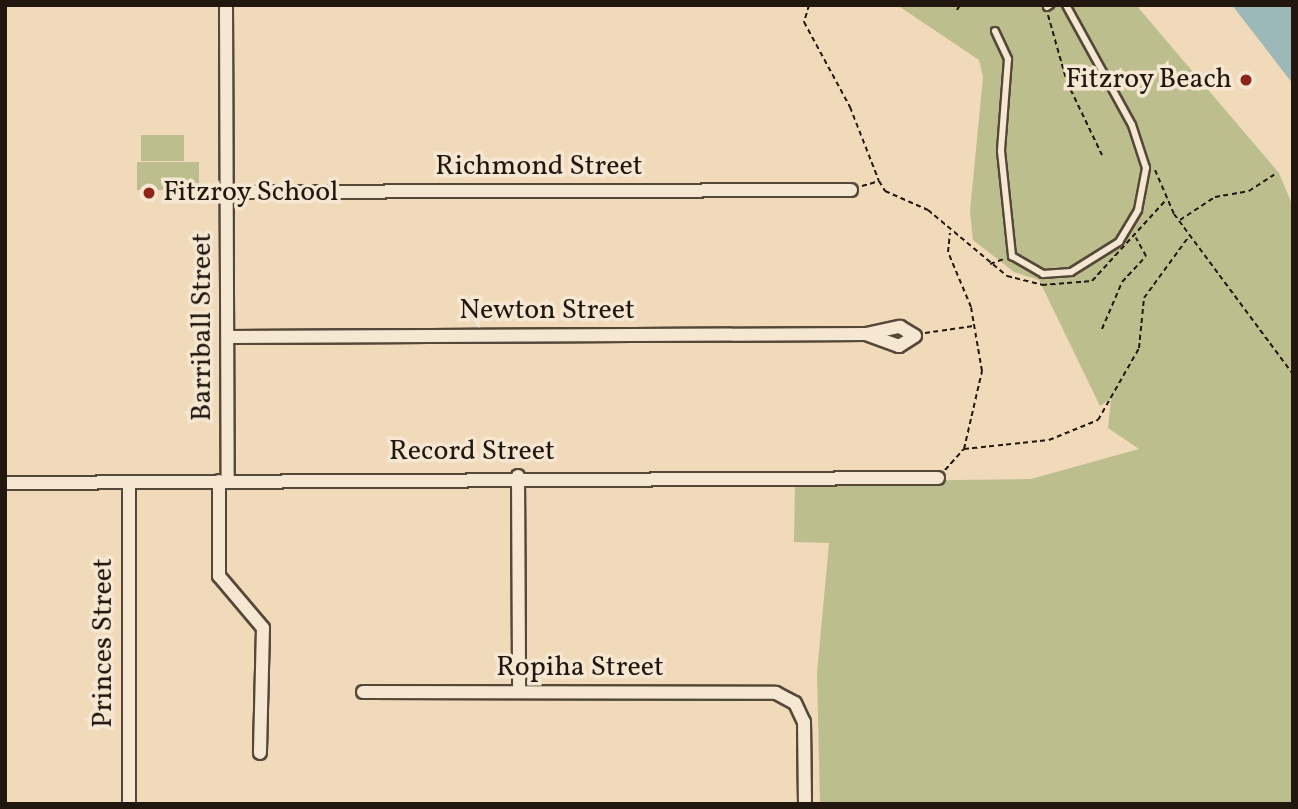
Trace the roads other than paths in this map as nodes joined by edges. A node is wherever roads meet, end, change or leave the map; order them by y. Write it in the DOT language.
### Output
graph roads {
  1 [pos="226,5"];
  2 [pos="1066,5"];
  3 [pos="995,31"];
  4 [pos="851,190"];
  5 [pos="227,192"];
  6 [pos="866,334"];
  7 [pos="228,337"];
  8 [pos="518,476"];
  9 [pos="938,478"];
  10 [pos="223,481"];
  11 [pos="129,482"];
  12 [pos="5,483"];
  13 [pos="363,692"];
  14 [pos="519,692"];
  15 [pos="260,753"];
  16 [pos="129,804"];
  17 [pos="805,804"];
  1 -- 5 [label="street, Barriball Street"];
  2 -- 3 [label="lane"];
  4 -- 5 [label="street, Richmond Street"];
  5 -- 7 [label="street, Barriball Street"];
  6 -- 6 [label="street, Newton Street"];
  6 -- 7 [label="street, Newton Street"];
  7 -- 10 [label="street, Barriball Street"];
  8 -- 9 [label="street, Record Street"];
  8 -- 10 [label="street, Record Street"];
  8 -- 14 [label="street"];
  10 -- 11 [label="street, Record Street"];
  10 -- 15 [label="street, Barriball Street"];
  11 -- 12 [label="street, Record Street"];
  11 -- 16 [label="street, Princes Street"];
  13 -- 14 [label="street, Ropiha Street"];
  14 -- 17 [label="street, Ropiha Street"];
}
